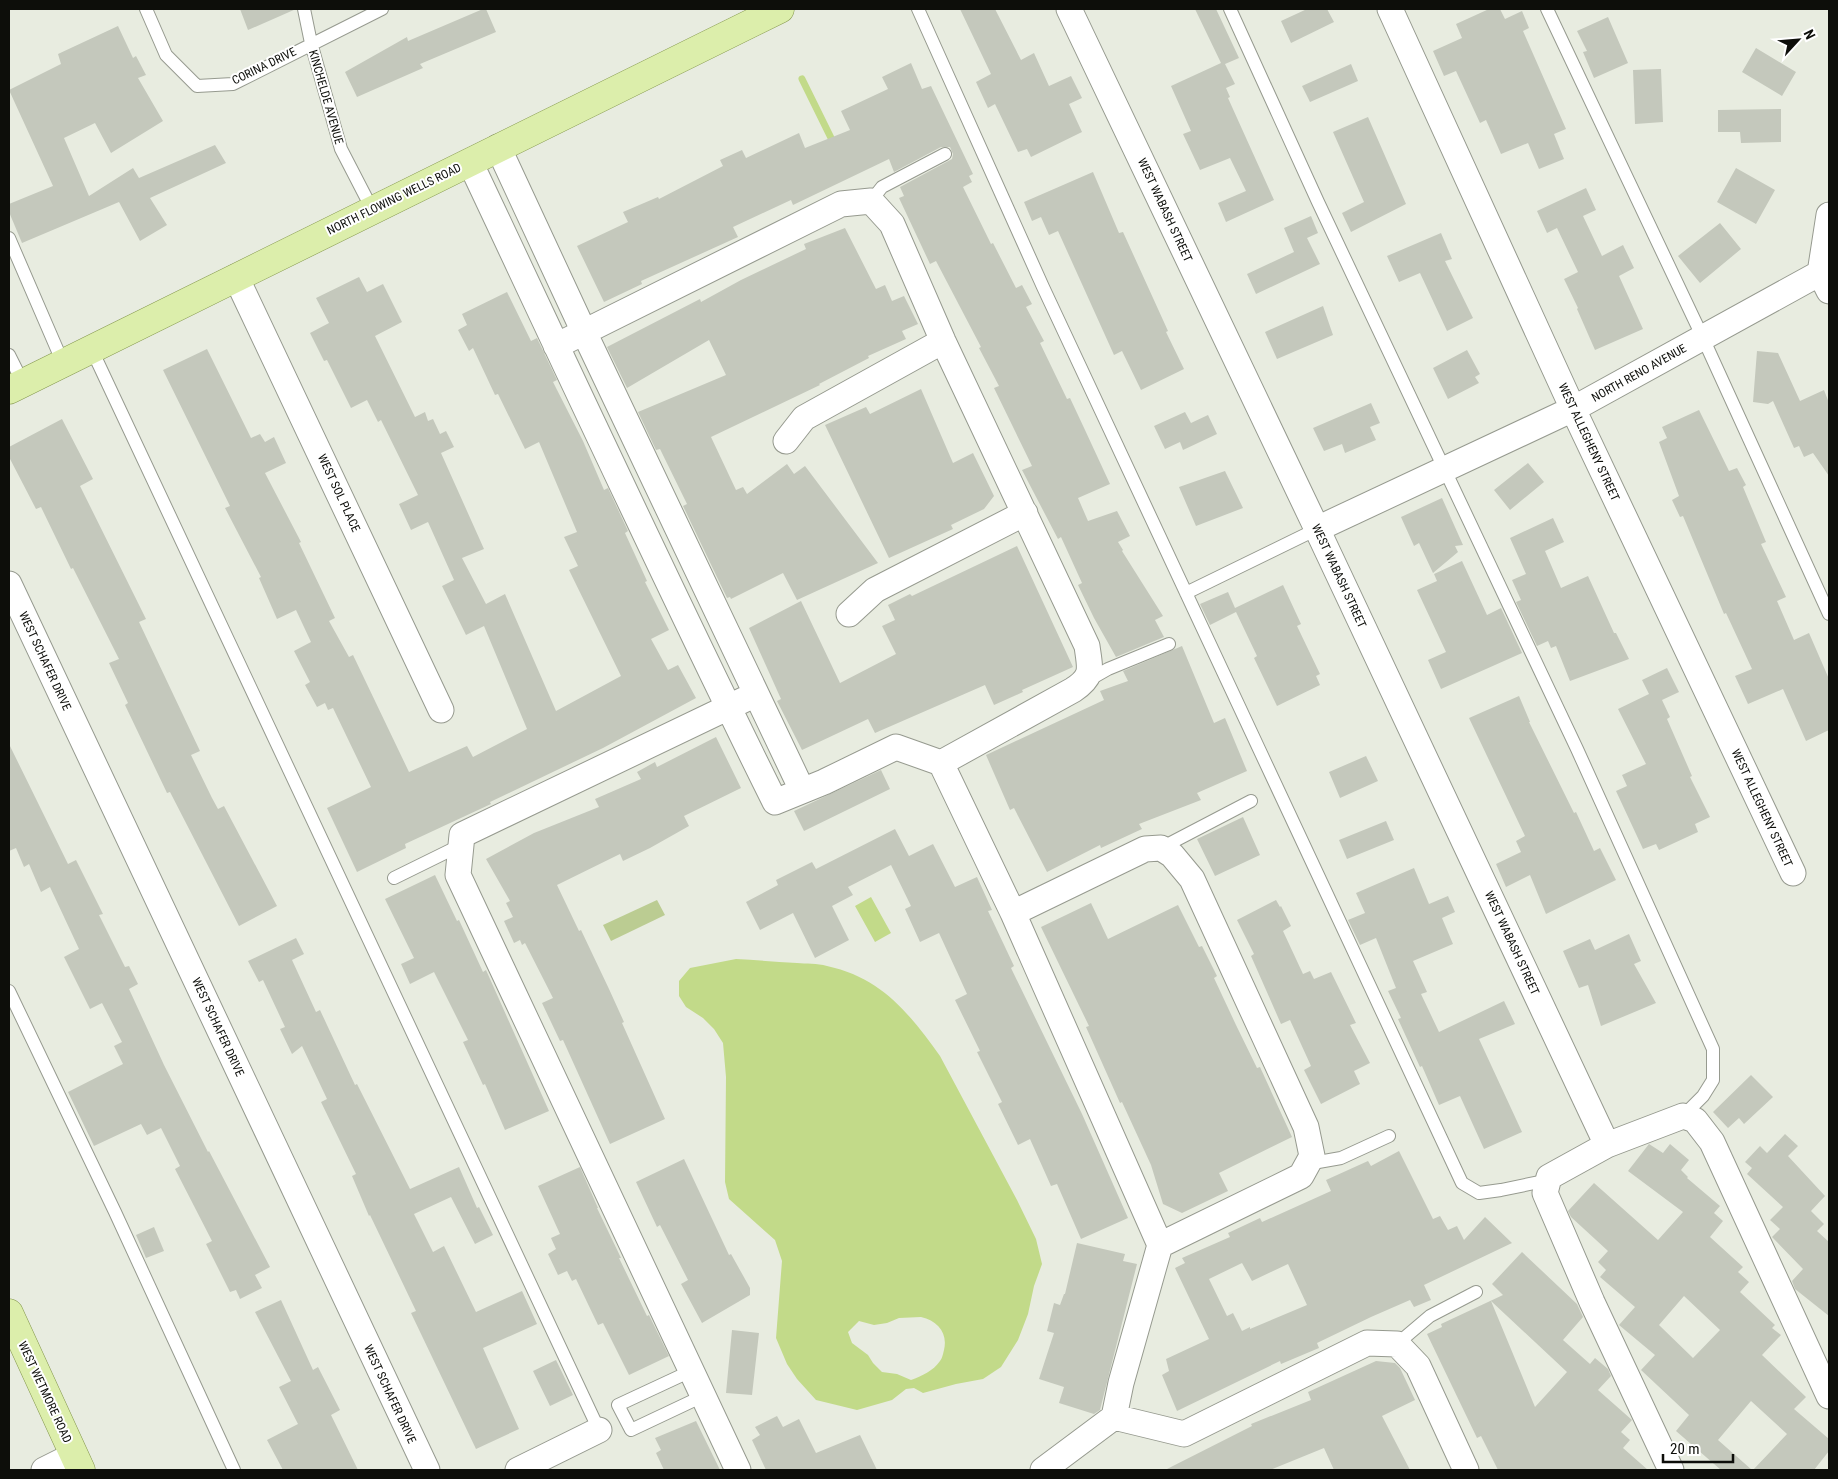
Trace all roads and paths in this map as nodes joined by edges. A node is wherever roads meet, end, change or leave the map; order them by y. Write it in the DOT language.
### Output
graph roads {
  1 [pos="146,9"];
  2 [pos="304,9"];
  3 [pos="382,9"];
  4 [pos="780,9"];
  5 [pos="918,9"];
  6 [pos="1070,9"];
  7 [pos="1230,9"];
  8 [pos="1390,9"];
  9 [pos="1547,9"];
  10 [pos="311,43"];
  11 [pos="498,147"];
  12 [pos="945,154"];
  13 [pos="470,162"];
  14 [pos="871,201"];
  15 [pos="372,210"];
  16 [pos="1829,215"];
  17 [pos="9,238"];
  18 [pos="236,278"];
  19 [pos="1825,282"];
  20 [pos="584,332"];
  21 [pos="1703,338"];
  22 [pos="943,341"];
  23 [pos="556,346"];
  24 [pos="91,348"];
  25 [pos="9,355"];
  26 [pos="63,363"];
  27 [pos="16,386"];
  28 [pos="1573,409"];
  29 [pos="786,441"];
  30 [pos="644,457"];
  31 [pos="615,470"];
  32 [pos="1445,470"];
  33 [pos="1025,513"];
  34 [pos="1317,529"];
  35 [pos="700,575"];
  36 [pos="9,584"];
  37 [pos="671,588"];
  38 [pos="1186,593"];
  39 [pos="849,614"];
  40 [pos="1829,614"];
  41 [pos="1169,644"];
  42 [pos="1085,682"];
  43 [pos="756,694"];
  44 [pos="728,708"];
  45 [pos="441,710"];
  46 [pos="941,763"];
  47 [pos="802,790"];
  48 [pos="1251,801"];
  49 [pos="461,845"];
  50 [pos="1161,848"];
  51 [pos="1792,873"];
  52 [pos="394,878"];
  53 [pos="1013,913"];
  54 [pos="9,992"];
  55 [pos="1684,1116"];
  56 [pos="1389,1136"];
  57 [pos="1607,1145"];
  58 [pos="1307,1164"];
  59 [pos="1548,1180"];
  60 [pos="1160,1245"];
  61 [pos="1476,1292"];
  62 [pos="9,1313"];
  63 [pos="1397,1344"];
  64 [pos="691,1370"];
  65 [pos="703,1396"];
  66 [pos="1829,1396"];
  67 [pos="1114,1417"];
  68 [pos="599,1430"];
  69 [pos="78,1462"];
  70 [pos="44,1470"];
  71 [pos="234,1470"];
  72 [pos="426,1470"];
  73 [pos="518,1470"];
  74 [pos="738,1470"];
  75 [pos="1043,1470"];
  76 [pos="1466,1470"];
  77 [pos="1671,1470"];
  1 -- 10 [label="lane, CORINA DRIVE"];
  2 -- 10 [label="lane, KINCHELDE AVENUE"];
  3 -- 10 [label="lane, CORINA DRIVE"];
  4 -- 11 [label="main road, NORTH FLOWING WELLS ROAD"];
  5 -- 38 [label="lane"];
  6 -- 34 [label="street, WEST WABASH STREET"];
  7 -- 32 [label="lane"];
  8 -- 28 [label="street, WEST ALLEGHENY STREET"];
  9 -- 21 [label="lane"];
  10 -- 15 [label="lane, KINCHELDE AVENUE"];
  11 -- 13 [label="main road, NORTH FLOWING WELLS ROAD"];
  11 -- 20 [label="street"];
  12 -- 14 [label="lane"];
  13 -- 15 [label="main road, NORTH FLOWING WELLS ROAD"];
  13 -- 23 [label="street"];
  14 -- 20 [label="street"];
  14 -- 22 [label="street"];
  15 -- 18 [label="main road, NORTH FLOWING WELLS ROAD"];
  16 -- 19 [label="street"];
  17 -- 26 [label="lane"];
  18 -- 24 [label="main road, NORTH FLOWING WELLS ROAD"];
  18 -- 45 [label="street, WEST SOL PLACE"];
  19 -- 21 [label="street, NORTH RENO AVENUE"];
  20 -- 23 [label="street"];
  20 -- 30 [label="street"];
  21 -- 28 [label="street, NORTH RENO AVENUE"];
  21 -- 40 [label="lane"];
  22 -- 29 [label="street"];
  22 -- 33 [label="street"];
  23 -- 31 [label="street"];
  24 -- 26 [label="main road, NORTH FLOWING WELLS ROAD"];
  24 -- 68 [label="lane"];
  25 -- 27 [label="lane"];
  26 -- 27 [label="main road, NORTH FLOWING WELLS ROAD"];
  28 -- 32 [label="street, NORTH RENO AVENUE"];
  28 -- 51 [label="street, WEST ALLEGHENY STREET"];
  30 -- 31 [label="lane"];
  30 -- 35 [label="street"];
  31 -- 37 [label="street"];
  32 -- 34 [label="street, NORTH RENO AVENUE"];
  32 -- 55 [label="lane"];
  33 -- 39 [label="street"];
  33 -- 42 [label="street"];
  34 -- 38 [label="lane"];
  34 -- 57 [label="street, WEST WABASH STREET"];
  35 -- 37 [label="lane"];
  35 -- 43 [label="street"];
  36 -- 72 [label="street, WEST SCHAFER DRIVE"];
  37 -- 44 [label="street"];
  38 -- 59 [label="lane"];
  41 -- 42 [label="lane"];
  42 -- 46 [label="street"];
  43 -- 44 [label="street"];
  43 -- 47 [label="street"];
  44 -- 47 [label="street"];
  44 -- 49 [label="street"];
  46 -- 47 [label="street"];
  46 -- 53 [label="street"];
  48 -- 50 [label="lane"];
  49 -- 52 [label="lane"];
  49 -- 64 [label="street"];
  50 -- 53 [label="street"];
  50 -- 58 [label="street"];
  53 -- 60 [label="street"];
  54 -- 71 [label="lane"];
  55 -- 57 [label="street"];
  55 -- 66 [label="street"];
  56 -- 58 [label="lane"];
  57 -- 59 [label="street"];
  58 -- 60 [label="street"];
  59 -- 77 [label="street"];
  60 -- 67 [label="street"];
  61 -- 63 [label="lane"];
  62 -- 69 [label="main road, WEST WETMORE ROAD"];
  63 -- 67 [label="street"];
  63 -- 76 [label="street"];
  64 -- 65 [label="street"];
  64 -- 65 [label="lane"];
  65 -- 74 [label="street"];
  67 -- 75 [label="street"];
  68 -- 73 [label="street"];
  69 -- 70 [label="street"];
}
